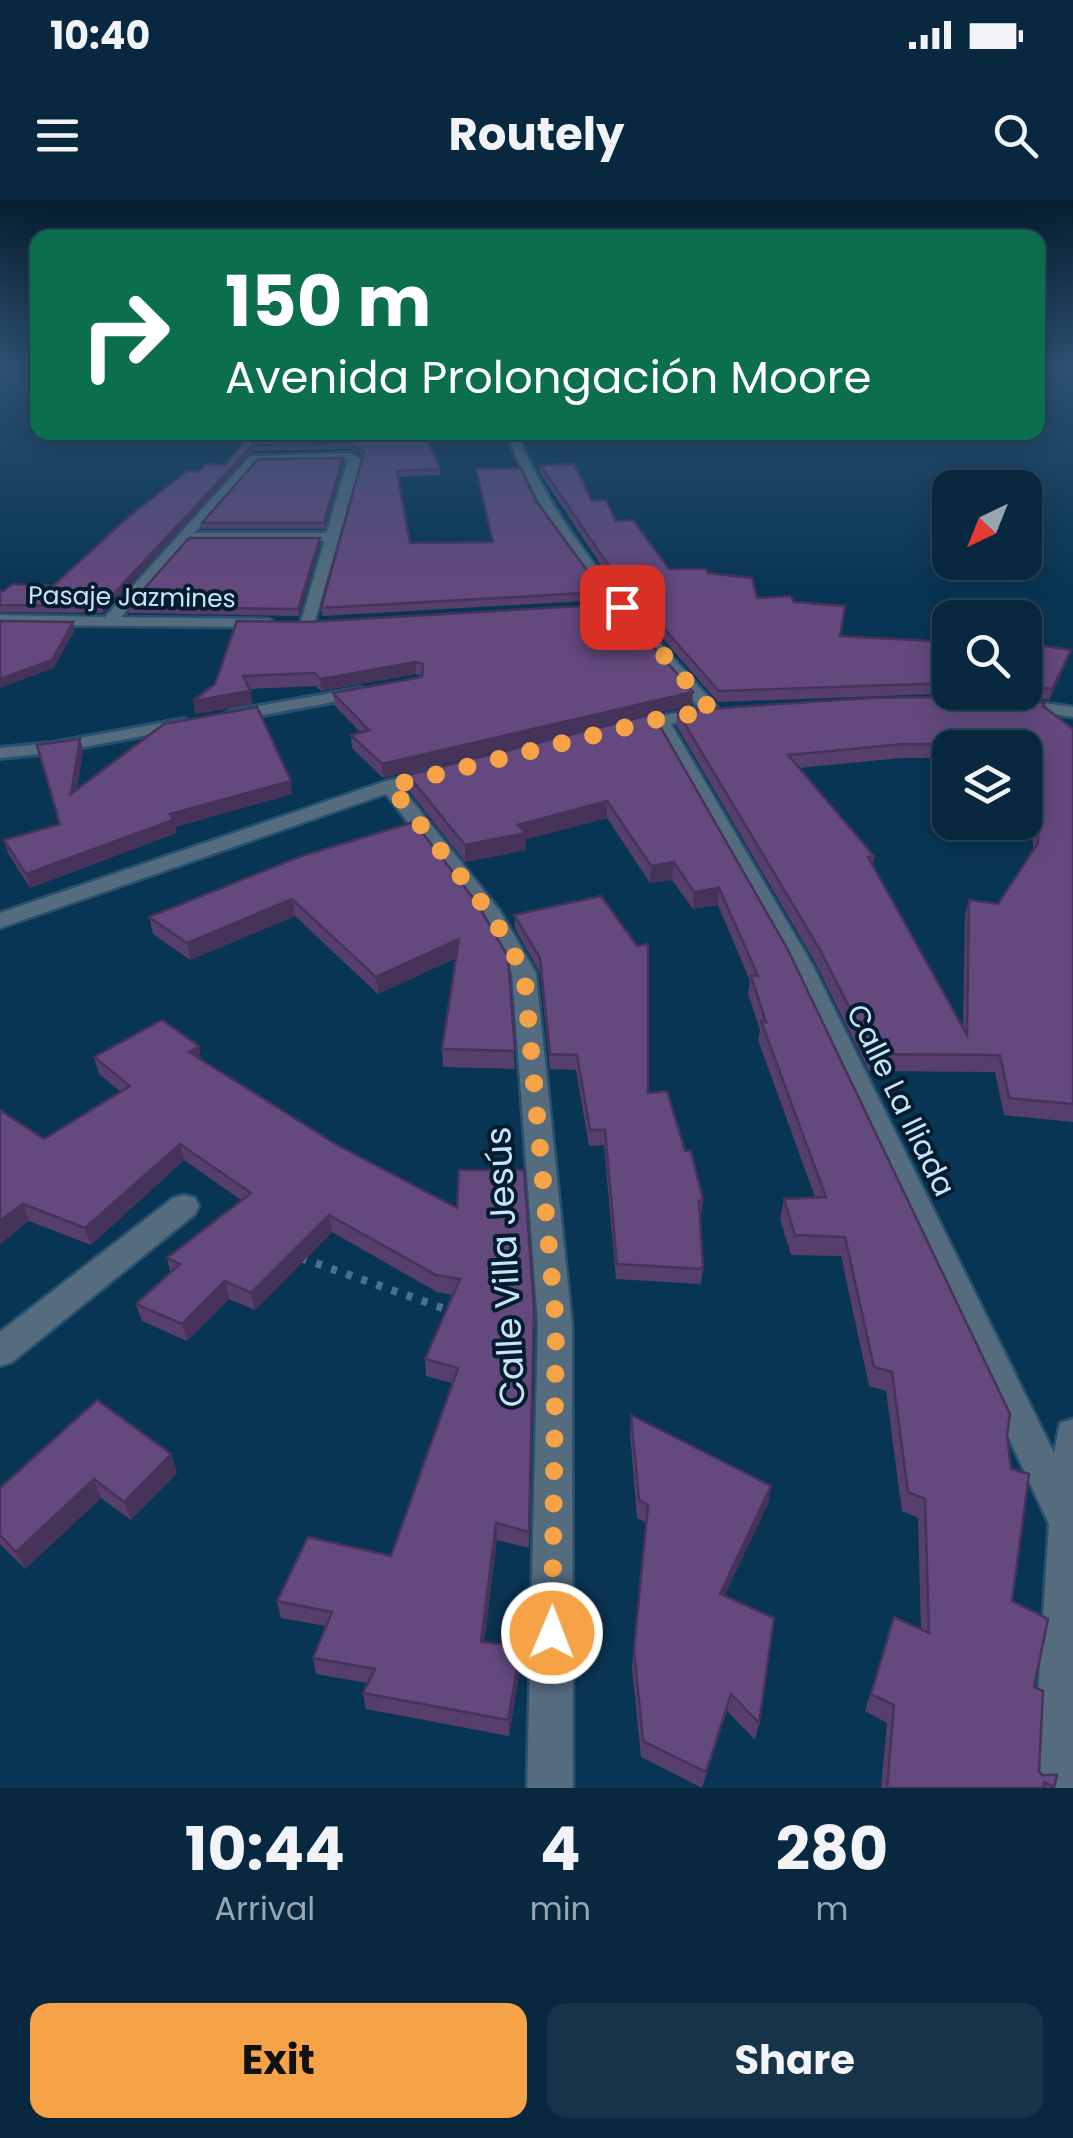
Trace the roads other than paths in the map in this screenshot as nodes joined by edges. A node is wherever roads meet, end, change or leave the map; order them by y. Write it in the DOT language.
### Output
graph roads {
  1 [pos="513,440"];
  2 [pos="184,536"];
  3 [pos="333,536"];
  4 [pos="622,607"];
  5 [pos="603,608"];
  6 [pos="0,620"];
  7 [pos="109,622"];
  8 [pos="326,624"];
  9 [pos="308,625"];
  10 [pos="378,690"];
  11 [pos="1042,708"];
  12 [pos="1073,712"];
  13 [pos="659,719"];
  14 [pos="601,734"];
  15 [pos="0,752"];
  16 [pos="467,767"];
  17 [pos="390,786"];
  18 [pos="1,917"];
  19 [pos="184,1206"];
  20 [pos="0,1352"];
  21 [pos="1073,1435"];
  22 [pos="1066,1518"];
  23 [pos="550,1788"];
  24 [pos="1055,1788"];
  1 -- 4 [label="street"];
  2 -- 3 [label="lane"];
  2 -- 3 [label="street"];
  2 -- 7 [label="street"];
  3 -- 9 [label="street"];
  4 -- 5 [label="street"];
  4 -- 13 [label="street"];
  6 -- 7 [label="street, Pasaje Jazmines"];
  7 -- 9 [label="street, Pasaje Jazmines"];
  8 -- 9 [label="street, Pasaje Jazmines"];
  10 -- 15 [label="lane"];
  11 -- 12 [label="street"];
  13 -- 14 [label="street"];
  13 -- 22 [label="street, Calle La Iliada"];
  16 -- 17 [label="street"];
  17 -- 18 [label="street"];
  17 -- 23 [label="street, Calle Villa Jesús"];
  19 -- 20 [label="street"];
  21 -- 22 [label="street"];
  22 -- 24 [label="street"];
}
